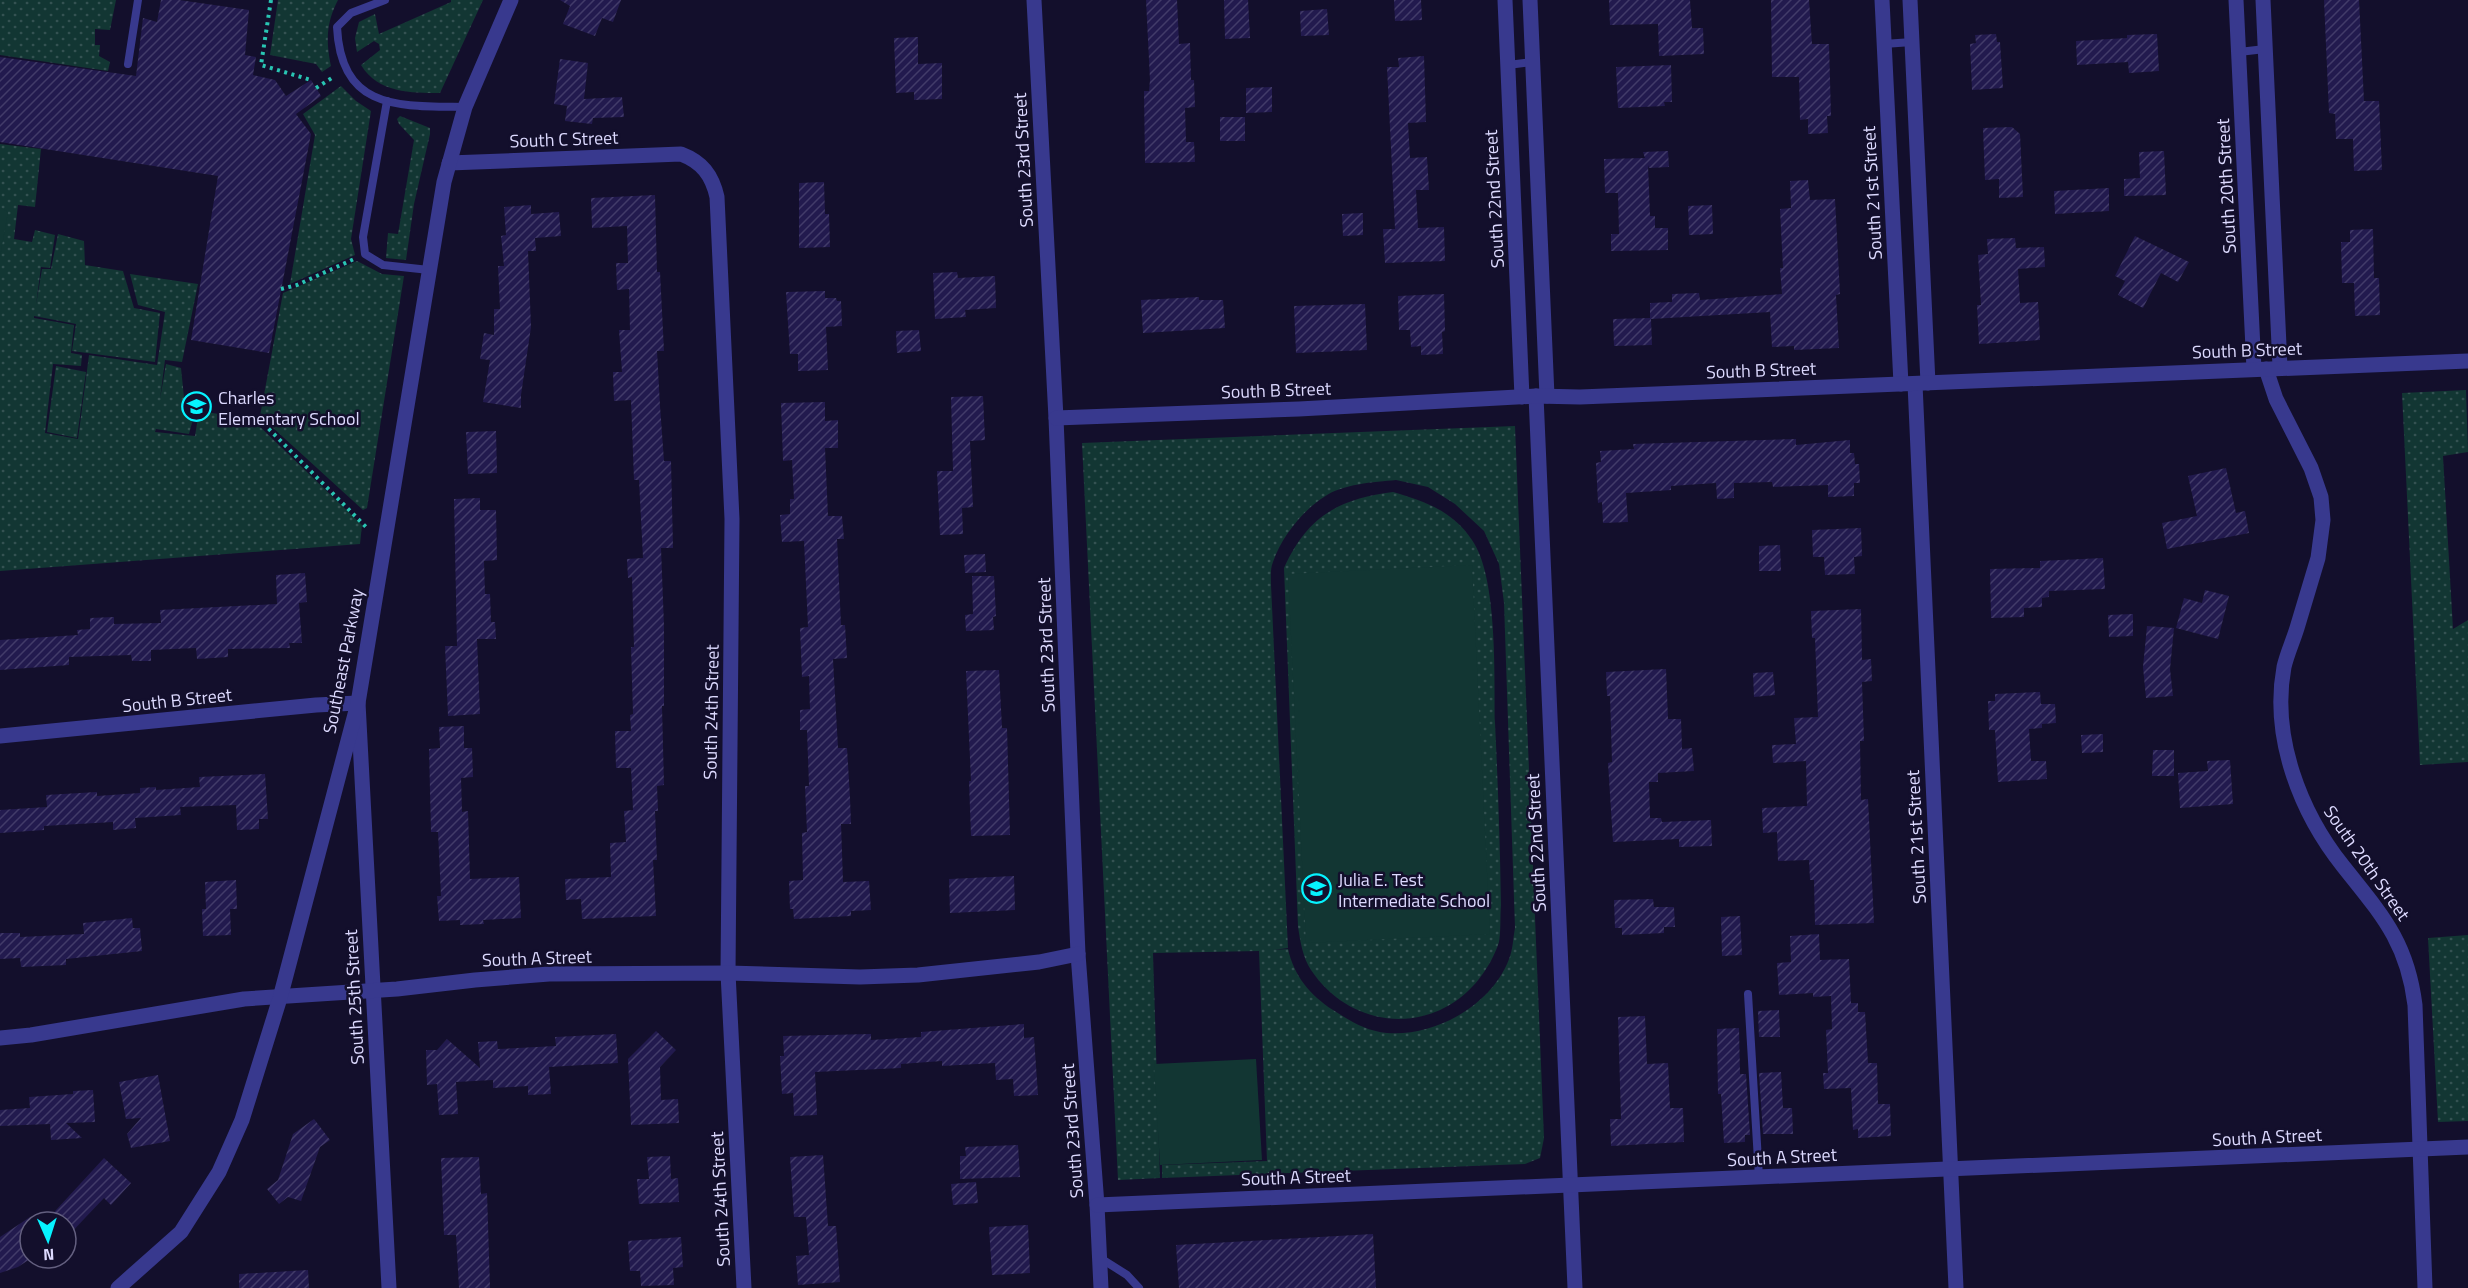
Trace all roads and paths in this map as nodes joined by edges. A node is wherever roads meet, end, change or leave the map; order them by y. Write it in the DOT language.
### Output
graph roads {
  1 [pos="138,0"];
  2 [pos="272,0"];
  3 [pos="385,0"];
  4 [pos="511,0"];
  5 [pos="1034,0"];
  6 [pos="1505,0"];
  7 [pos="1530,0"];
  8 [pos="1882,0"];
  9 [pos="1910,0"];
  10 [pos="2236,0"];
  11 [pos="2263,0"];
  12 [pos="1912,42"];
  13 [pos="1884,44"];
  14 [pos="2265,49"];
  15 [pos="2238,52"];
  16 [pos="1533,62"];
  17 [pos="128,64"];
  18 [pos="1508,65"];
  19 [pos="346,69"];
  20 [pos="311,80"];
  21 [pos="316,88"];
  22 [pos="387,101"];
  23 [pos="465,107"];
  24 [pos="681,154"];
  25 [pos="449,163"];
  26 [pos="365,254"];
  27 [pos="429,270"];
  28 [pos="282,289"];
  29 [pos="2468,361"];
  30 [pos="2267,368"];
  31 [pos="1915,384"];
  32 [pos="1535,397"];
  33 [pos="258,418"];
  34 [pos="1056,418"];
  35 [pos="366,527"];
  36 [pos="358,703"];
  37 [pos="0,736"];
  38 [pos="1078,954"];
  39 [pos="728,973"];
  40 [pos="373,990"];
  41 [pos="1748,994"];
  42 [pos="280,998"];
  43 [pos="0,1038"];
  44 [pos="2468,1147"];
  45 [pos="2420,1149"];
  46 [pos="1951,1169"];
  47 [pos="1759,1177"];
  48 [pos="1571,1185"];
  49 [pos="1097,1205"];
  50 [pos="1100,1258"];
  51 [pos="118,1288"];
  52 [pos="389,1288"];
  53 [pos="744,1288"];
  54 [pos="1101,1288"];
  55 [pos="1139,1288"];
  56 [pos="1575,1288"];
  57 [pos="1956,1288"];
  58 [pos="2425,1288"];
  1 -- 17 [label="lane"];
  2 -- 20 [label="path"];
  3 -- 19 [label="lane"];
  4 -- 23 [label="street, Southeast Parkway"];
  5 -- 34 [label="street, South 23rd Street"];
  6 -- 18 [label="street, South 22nd Street"];
  7 -- 16 [label="street, South 22nd Street"];
  8 -- 13 [label="street, South 21st Street"];
  9 -- 12 [label="street, South 21st Street"];
  10 -- 15 [label="street, South 20th Street"];
  11 -- 14 [label="street, South 20th Street"];
  12 -- 13 [label="lane"];
  12 -- 31 [label="street, South 21st Street"];
  13 -- 31 [label="street, South 21st Street"];
  14 -- 15 [label="lane"];
  14 -- 30 [label="street, South 20th Street"];
  15 -- 30 [label="street, South 20th Street"];
  16 -- 18 [label="lane"];
  16 -- 32 [label="street, South 22nd Street"];
  18 -- 32 [label="street, South 22nd Street"];
  19 -- 21 [label="path"];
  19 -- 22 [label="lane"];
  22 -- 23 [label="lane"];
  22 -- 26 [label="lane"];
  23 -- 25 [label="street, Southeast Parkway"];
  24 -- 25 [label="street, South C Street"];
  24 -- 39 [label="street, South 24th Street"];
  25 -- 27 [label="street, Southeast Parkway"];
  26 -- 27 [label="lane"];
  26 -- 28 [label="path"];
  27 -- 36 [label="street, Southeast Parkway"];
  29 -- 30 [label="street, South B Street"];
  30 -- 31 [label="street, South B Street"];
  30 -- 45 [label="street, South 20th Street"];
  31 -- 32 [label="street, South B Street"];
  31 -- 46 [label="street, South 21st Street"];
  32 -- 34 [label="street, South B Street"];
  32 -- 48 [label="street, South 22nd Street"];
  33 -- 35 [label="path"];
  34 -- 38 [label="street, South 23rd Street"];
  36 -- 37 [label="street, South B Street"];
  36 -- 40 [label="street, South 25th Street"];
  36 -- 42 [label="street, Southeast Parkway"];
  38 -- 39 [label="street, South A Street"];
  38 -- 49 [label="street, South 23rd Street"];
  39 -- 40 [label="street, South A Street"];
  39 -- 53 [label="street, South 24th Street"];
  40 -- 42 [label="street, South A Street"];
  40 -- 52 [label="street, South 25th Street"];
  41 -- 47 [label="lane"];
  42 -- 43 [label="street, South A Street"];
  42 -- 51 [label="street, Southeast Parkway"];
  44 -- 45 [label="street, South A Street"];
  45 -- 46 [label="street, South A Street"];
  45 -- 58 [label="street, South 20th Street"];
  46 -- 47 [label="street, South A Street"];
  46 -- 57 [label="street, South 21st Street"];
  47 -- 48 [label="street, South A Street"];
  48 -- 49 [label="street, South A Street"];
  48 -- 56 [label="street, South 22nd Street"];
  49 -- 50 [label="street, South 23rd Street"];
  50 -- 54 [label="street, South 23rd Street"];
  50 -- 55 [label="lane"];
}
